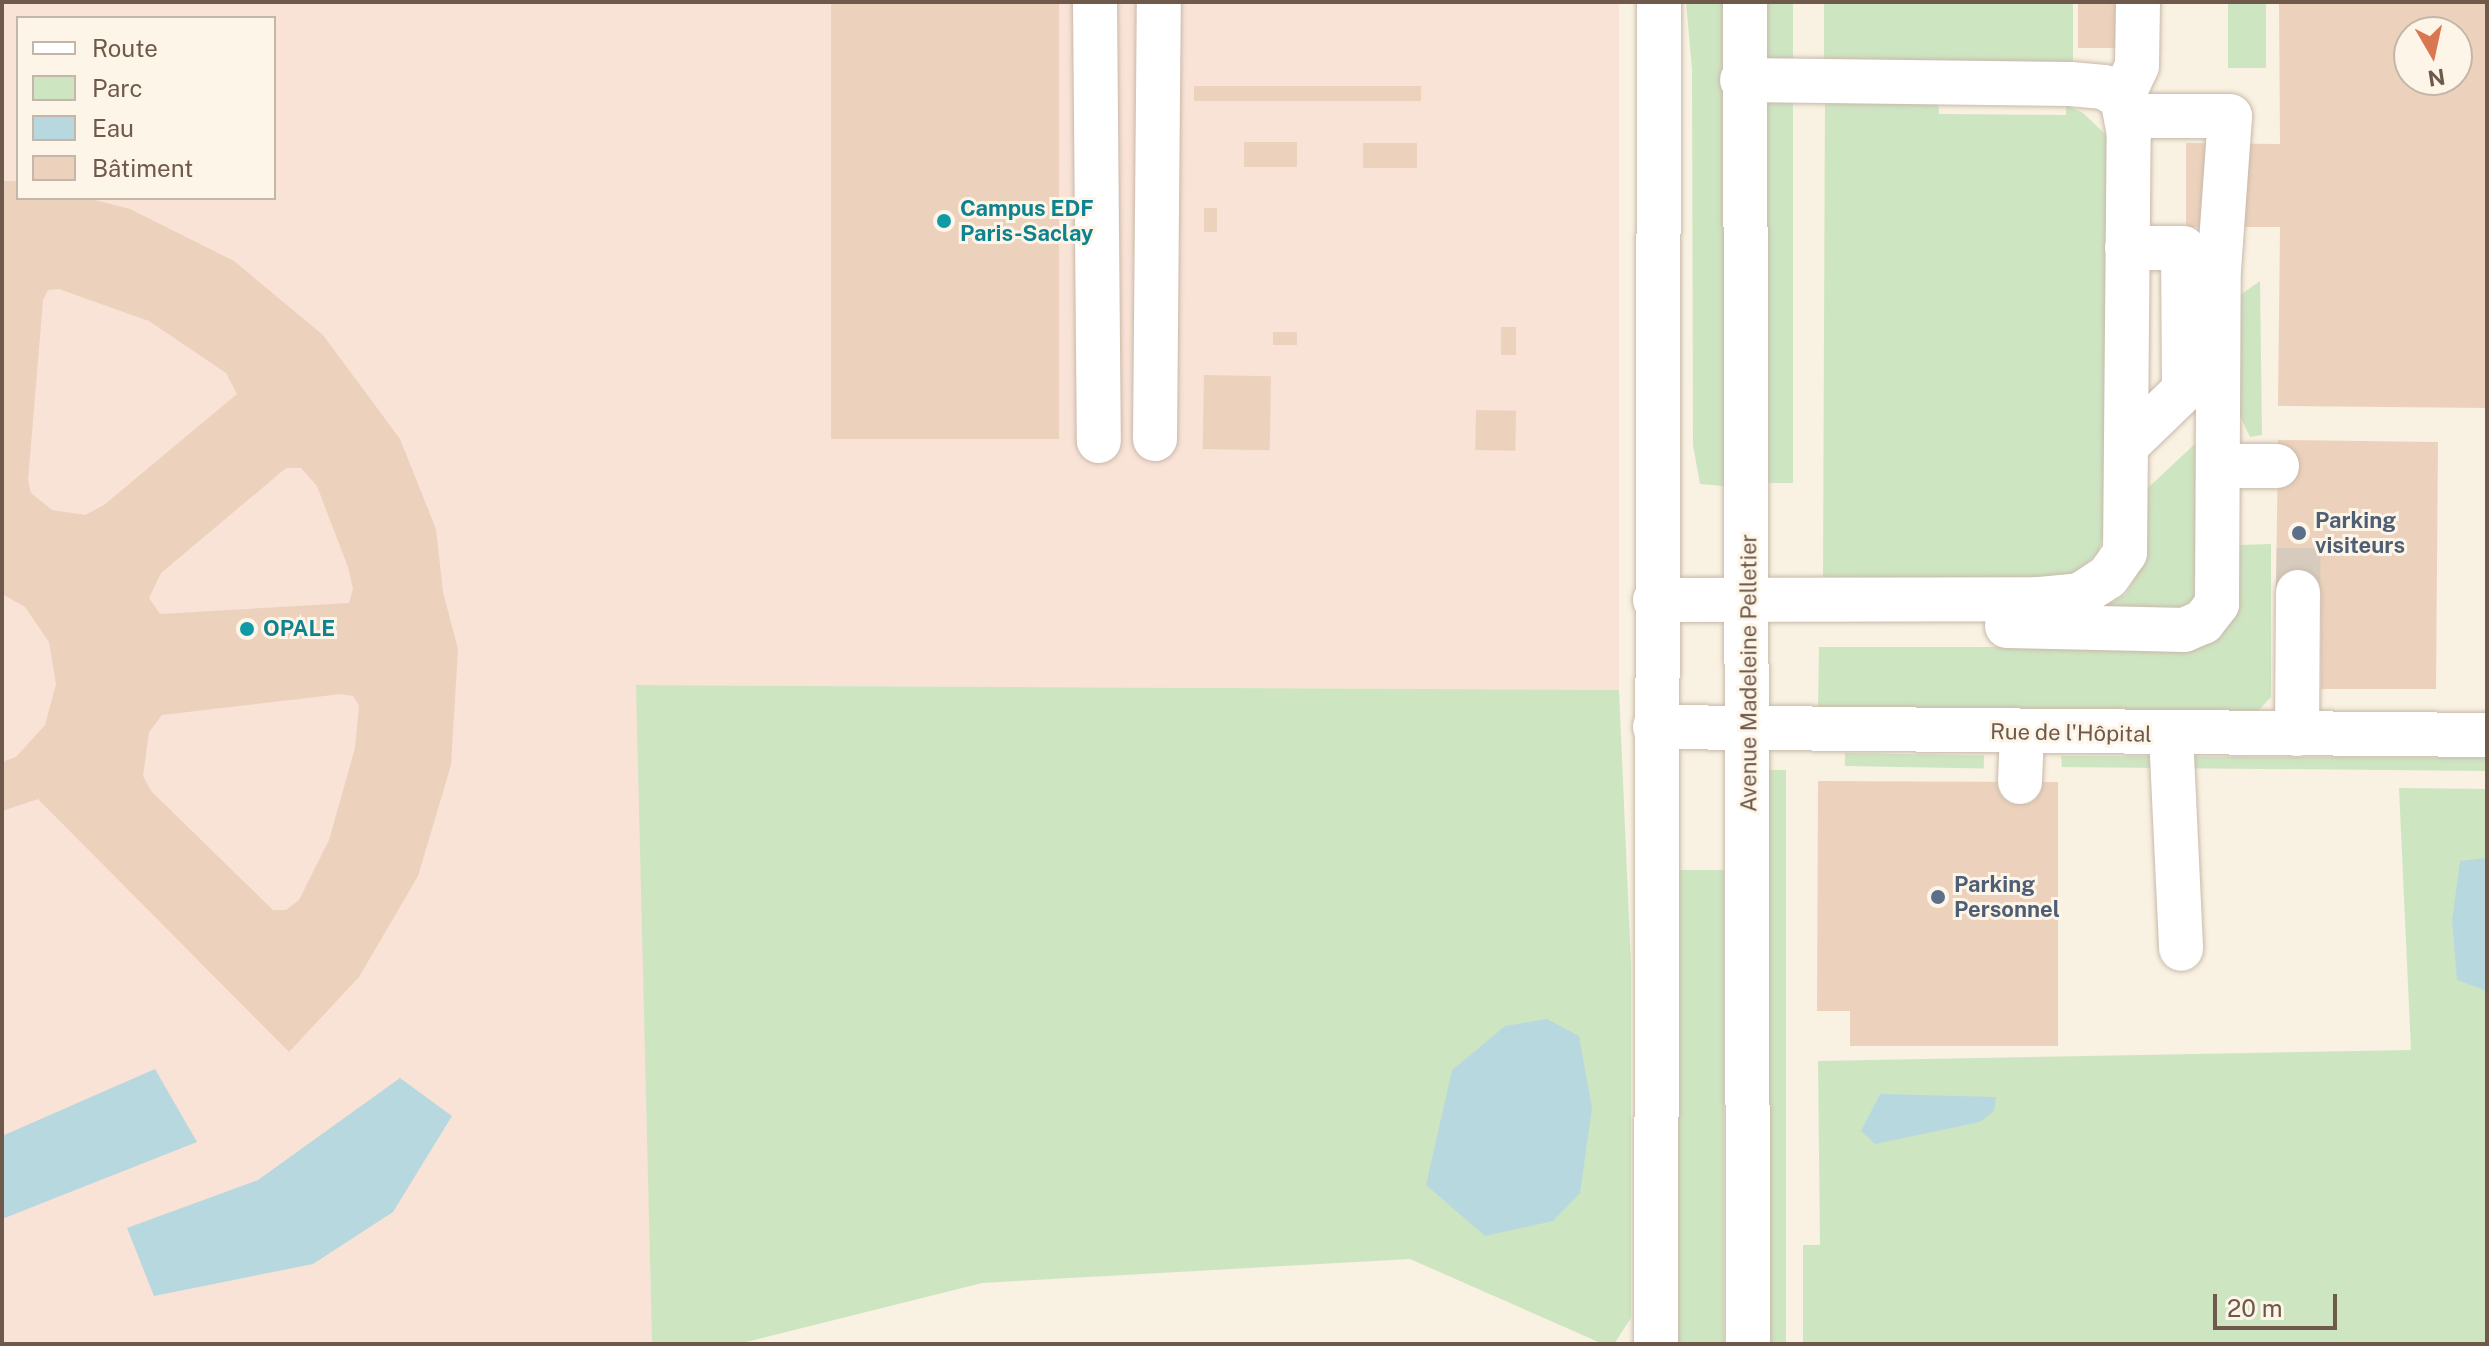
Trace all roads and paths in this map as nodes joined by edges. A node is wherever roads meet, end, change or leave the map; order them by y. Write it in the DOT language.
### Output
graph roads {
  1 [pos="1095,2"];
  2 [pos="1159,2"];
  3 [pos="1659,2"];
  4 [pos="1745,2"];
  5 [pos="2138,2"];
  6 [pos="1742,80"];
  7 [pos="2125,107"];
  8 [pos="2127,248"];
  9 [pos="1155,439"];
  10 [pos="1099,441"];
  11 [pos="2126,446"];
  12 [pos="2220,466"];
  13 [pos="2277,466"];
  14 [pos="2298,592"];
  15 [pos="1748,607"];
  16 [pos="1655,609"];
  17 [pos="1655,727"];
  18 [pos="1749,731"];
  19 [pos="2022,732"];
  20 [pos="2171,734"];
  21 [pos="2297,734"];
  22 [pos="2487,735"];
  23 [pos="2020,782"];
  24 [pos="2181,949"];
  25 [pos="1656,1344"];
  26 [pos="1748,1344"];
  1 -- 10 [label="street"];
  2 -- 9 [label="street"];
  3 -- 16 [label="street"];
  4 -- 6 [label="street, Avenue Madeleine Pelletier"];
  5 -- 7 [label="street"];
  6 -- 7 [label="street"];
  6 -- 15 [label="street, Avenue Madeleine Pelletier"];
  7 -- 8 [label="street"];
  7 -- 12 [label="street"];
  8 -- 11 [label="street"];
  8 -- 11 [label="street"];
  11 -- 15 [label="street"];
  12 -- 13 [label="street"];
  12 -- 15 [label="street"];
  14 -- 21 [label="street"];
  15 -- 16 [label="street"];
  15 -- 18 [label="street, Avenue Madeleine Pelletier"];
  16 -- 17 [label="street"];
  17 -- 18 [label="street, Rue de l'Hôpital"];
  17 -- 25 [label="street"];
  18 -- 19 [label="street, Rue de l'Hôpital"];
  18 -- 26 [label="street, Avenue Madeleine Pelletier"];
  19 -- 20 [label="street, Rue de l'Hôpital"];
  19 -- 23 [label="street"];
  20 -- 21 [label="street, Rue de l'Hôpital"];
  20 -- 24 [label="street"];
  21 -- 22 [label="street, Rue de l'Hôpital"];
}
